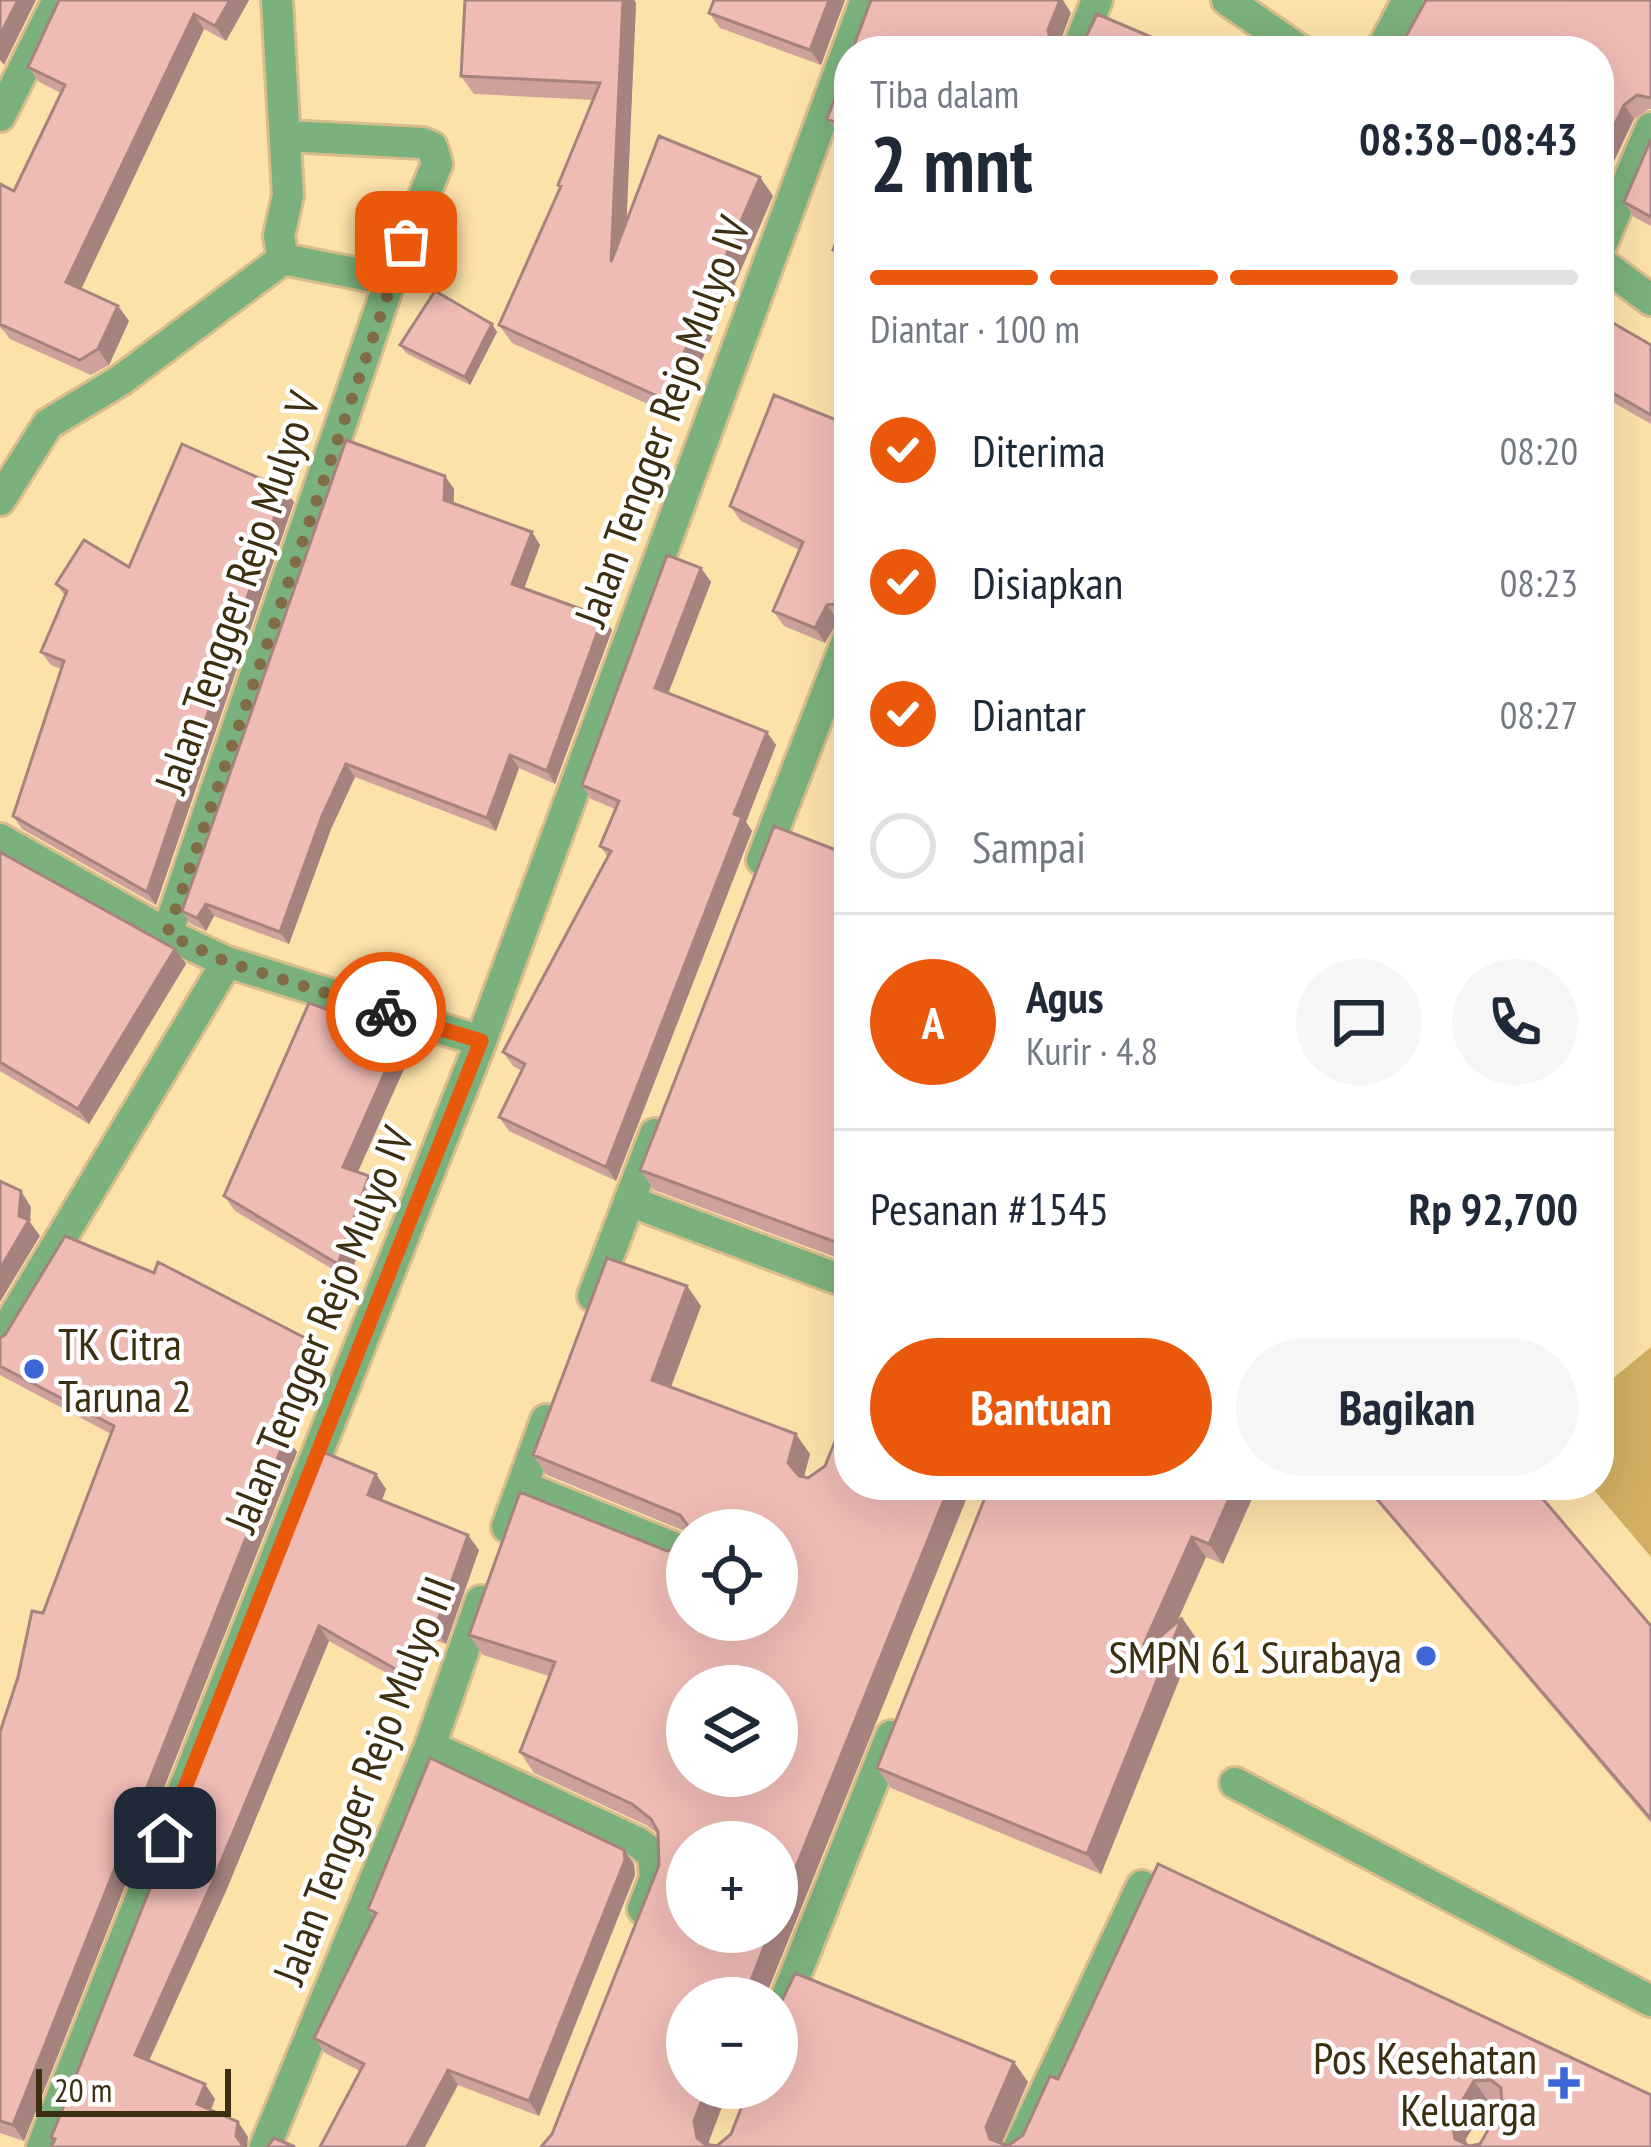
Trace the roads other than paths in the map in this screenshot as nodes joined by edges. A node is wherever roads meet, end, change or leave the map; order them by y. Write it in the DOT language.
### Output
graph roads {
  1 [pos="58,0"];
  2 [pos="277,0"];
  3 [pos="866,0"];
  4 [pos="1097,0"];
  5 [pos="1227,0"];
  6 [pos="1408,0"];
  7 [pos="853,36"];
  8 [pos="1083,36"];
  9 [pos="1279,36"];
  10 [pos="1390,36"];
  11 [pos="834,87"];
  12 [pos="0,116"];
  13 [pos="1651,128"];
  14 [pos="286,136"];
  15 [pos="1614,215"];
  16 [pos="283,259"];
  17 [pos="1614,272"];
  18 [pos="390,280"];
  19 [pos="1651,299"];
  20 [pos="0,500"];
  21 [pos="834,675"];
  22 [pos="0,839"];
  23 [pos="748,897"];
  24 [pos="167,934"];
  25 [pos="227,962"];
  26 [pos="481,1041"];
  27 [pos="663,1114"];
  28 [pos="629,1201"];
  29 [pos="834,1277"];
  30 [pos="580,1332"];
  31 [pos="0,1340"];
  32 [pos="555,1398"];
  33 [pos="522,1486"];
  34 [pos="666,1544"];
  35 [pos="906,1699"];
  36 [pos="430,1746"];
  37 [pos="1235,1783"];
  38 [pos="1142,1886"];
  39 [pos="631,1940"];
  40 [pos="795,1977"];
  41 [pos="1651,2001"];
  42 [pos="42,2147"];
  43 [pos="265,2147"];
  44 [pos="1019,2147"];
  1 -- 12 [label="street"];
  2 -- 14 [label="street"];
  3 -- 7 [label="street, Jalan Tengger Rejo Mulyo IV"];
  4 -- 8 [label="street"];
  5 -- 9 [label="street"];
  6 -- 10 [label="street"];
  11 -- 26 [label="street, Jalan Tengger Rejo Mulyo IV"];
  13 -- 15 [label="street"];
  14 -- 16 [label="street"];
  14 -- 18 [label="street, Jalan Tengger Rejo Mulyo V"];
  16 -- 18 [label="street"];
  16 -- 20 [label="street"];
  17 -- 19 [label="street"];
  18 -- 24 [label="street, Jalan Tengger Rejo Mulyo V"];
  21 -- 23 [label="street"];
  22 -- 24 [label="street"];
  24 -- 25 [label="street"];
  25 -- 26 [label="street"];
  25 -- 31 [label="street"];
  26 -- 42 [label="street, Jalan Tengger Rejo Mulyo IV"];
  27 -- 28 [label="street"];
  28 -- 29 [label="street"];
  28 -- 30 [label="street"];
  32 -- 33 [label="street, Jalan Tengger Rejo Mulyo III"];
  33 -- 34 [label="street"];
  33 -- 36 [label="street, Jalan Tengger Rejo Mulyo III"];
  35 -- 40 [label="street"];
  36 -- 39 [label="street"];
  36 -- 43 [label="street, Jalan Tengger Rejo Mulyo III"];
  37 -- 41 [label="street"];
  38 -- 44 [label="street"];
}
